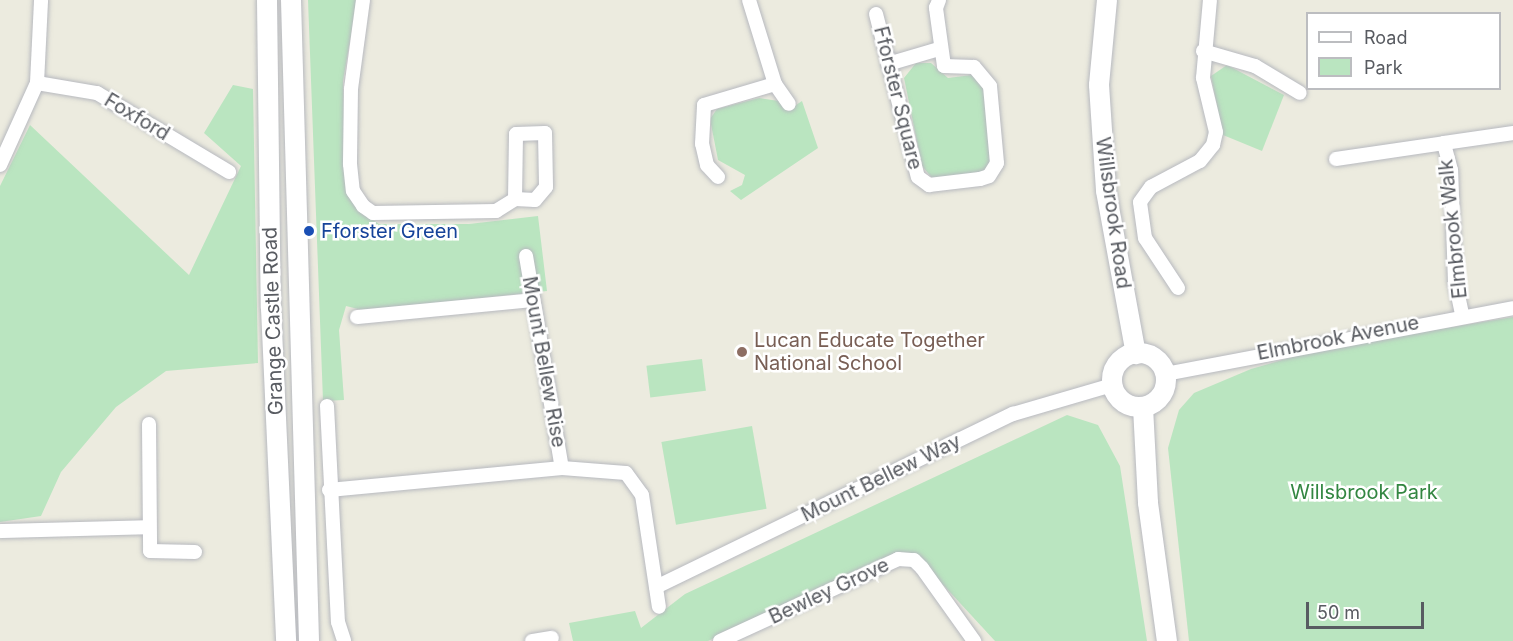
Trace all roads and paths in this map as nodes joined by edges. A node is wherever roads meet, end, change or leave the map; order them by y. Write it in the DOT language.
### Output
graph roads {
  1 [pos="41,0"];
  2 [pos="267,0"];
  3 [pos="291,0"];
  4 [pos="363,0"];
  5 [pos="749,0"];
  6 [pos="939,0"];
  7 [pos="1107,0"];
  8 [pos="1210,0"];
  9 [pos="876,14"];
  10 [pos="939,49"];
  11 [pos="1203,51"];
  12 [pos="888,64"];
  13 [pos="37,83"];
  14 [pos="775,84"];
  15 [pos="1300,93"];
  16 [pos="789,104"];
  17 [pos="1513,133"];
  18 [pos="1444,143"];
  19 [pos="1336,159"];
  20 [pos="0,165"];
  21 [pos="229,172"];
  22 [pos="718,177"];
  23 [pos="514,199"];
  24 [pos="526,256"];
  25 [pos="1178,288"];
  26 [pos="533,300"];
  27 [pos="1513,308"];
  28 [pos="1462,314"];
  29 [pos="357,317"];
  30 [pos="1136,354"];
  31 [pos="1165,374"];
  32 [pos="1112,385"];
  33 [pos="327,406"];
  34 [pos="1143,407"];
  35 [pos="149,424"];
  36 [pos="562,468"];
  37 [pos="329,490"];
  38 [pos="148,527"];
  39 [pos="0,531"];
  40 [pos="195,552"];
  41 [pos="657,587"];
  42 [pos="659,607"];
  43 [pos="552,638"];
  44 [pos="285,641"];
  45 [pos="309,641"];
  46 [pos="344,641"];
  47 [pos="532,641"];
  48 [pos="720,641"];
  49 [pos="974,641"];
  50 [pos="1167,641"];
  1 -- 13 [label="street"];
  2 -- 44 [label="main road, Grange Castle Road"];
  3 -- 45 [label="main road, Grange Castle Road"];
  4 -- 23 [label="street"];
  5 -- 14 [label="street"];
  6 -- 10 [label="street"];
  7 -- 30 [label="main road, Willsbrook Road"];
  8 -- 11 [label="street"];
  9 -- 12 [label="street, Fforster Square"];
  10 -- 12 [label="street"];
  10 -- 12 [label="street, Fforster Square"];
  11 -- 15 [label="street"];
  11 -- 25 [label="street"];
  13 -- 20 [label="street"];
  13 -- 21 [label="street, Foxford"];
  14 -- 16 [label="street"];
  14 -- 22 [label="street"];
  17 -- 18 [label="street, Elmbrook Walk"];
  18 -- 19 [label="street"];
  18 -- 28 [label="street, Elmbrook Walk"];
  23 -- 23 [label="street"];
  24 -- 26 [label="street, Mount Bellew Rise"];
  26 -- 29 [label="street"];
  26 -- 36 [label="street, Mount Bellew Rise"];
  27 -- 28 [label="street, Elmbrook Avenue"];
  28 -- 31 [label="street, Elmbrook Avenue"];
  30 -- 31 [label="main road"];
  30 -- 32 [label="main road"];
  31 -- 34 [label="main road"];
  32 -- 34 [label="main road"];
  32 -- 41 [label="street, Mount Bellew Way"];
  33 -- 37 [label="street"];
  34 -- 50 [label="main road"];
  35 -- 38 [label="street"];
  36 -- 37 [label="street"];
  36 -- 41 [label="street"];
  37 -- 46 [label="street"];
  38 -- 39 [label="street"];
  38 -- 40 [label="street"];
  41 -- 42 [label="street"];
  43 -- 47 [label="street"];
  48 -- 49 [label="street, Bewley Grove"];
}
